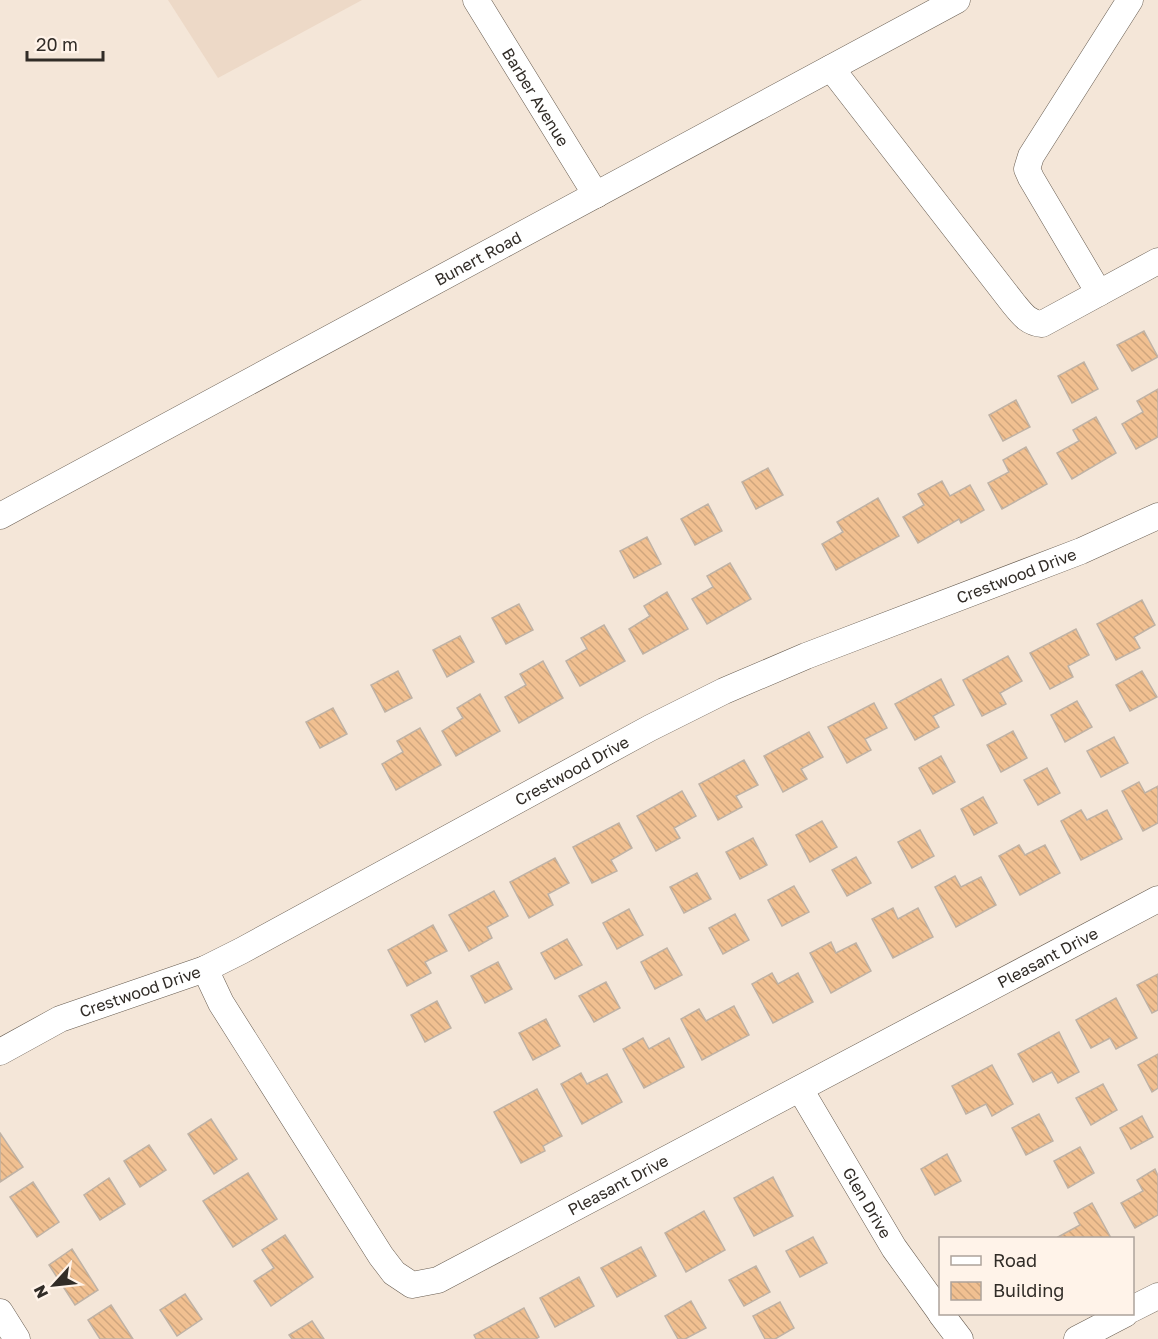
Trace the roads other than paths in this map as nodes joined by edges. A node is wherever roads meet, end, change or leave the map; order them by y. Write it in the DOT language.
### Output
graph roads {
  1 [pos="476,0"];
  2 [pos="957,0"];
  3 [pos="1130,0"];
  4 [pos="831,68"];
  5 [pos="596,195"];
  6 [pos="1158,261"];
  7 [pos="1099,293"];
  8 [pos="0,516"];
  9 [pos="1158,516"];
  10 [pos="1158,899"];
  11 [pos="205,969"];
  12 [pos="0,1052"];
  13 [pos="800,1089"];
  14 [pos="1158,1296"];
  15 [pos="1134,1308"];
  16 [pos="939,1310"];
  17 [pos="0,1312"];
  18 [pos="942,1315"];
  19 [pos="1123,1315"];
  20 [pos="17,1339"];
  21 [pos="960,1339"];
  22 [pos="1077,1339"];
  1 -- 5 [label="street, Barber Avenue"];
  2 -- 4 [label="street, Bunert Road"];
  3 -- 7 [label="street"];
  4 -- 5 [label="street, Bunert Road"];
  4 -- 7 [label="street"];
  5 -- 8 [label="street, Bunert Road"];
  6 -- 7 [label="street"];
  9 -- 11 [label="street, Crestwood Drive"];
  10 -- 13 [label="street, Pleasant Drive"];
  11 -- 12 [label="street, Crestwood Drive"];
  11 -- 13 [label="street, Pleasant Drive"];
  13 -- 16 [label="street, Glen Drive"];
  14 -- 15 [label="street"];
  17 -- 20 [label="street"];
  18 -- 21 [label="street, Glen Drive"];
  19 -- 22 [label="street"];
}
